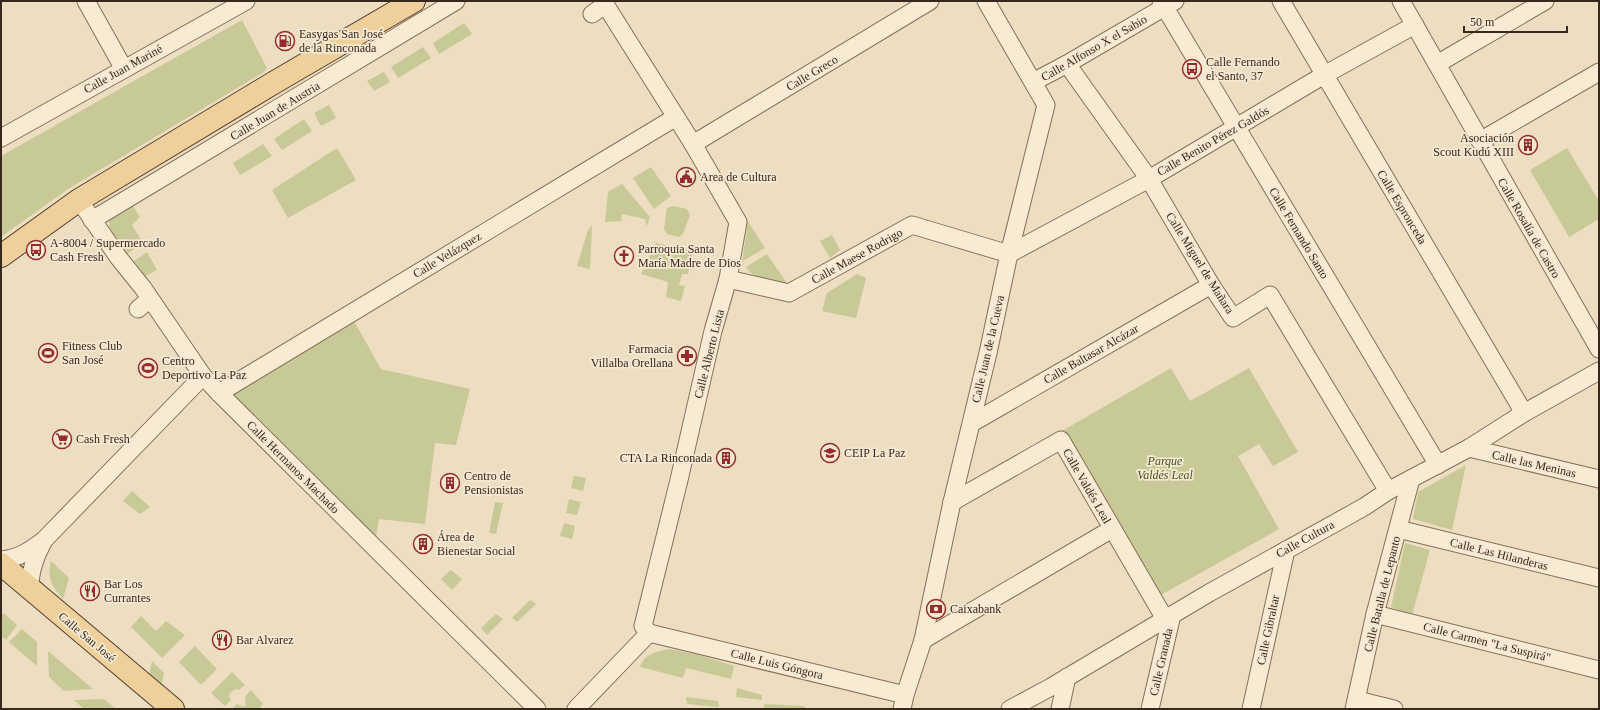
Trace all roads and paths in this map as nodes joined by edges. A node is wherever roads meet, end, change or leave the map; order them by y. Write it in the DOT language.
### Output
graph roads {
  1 [pos="86,1"];
  2 [pos="246,1"];
  3 [pos="414,1"];
  4 [pos="456,1"];
  5 [pos="930,1"];
  6 [pos="986,1"];
  7 [pos="1281,1"];
  8 [pos="1401,1"];
  9 [pos="1545,1"];
  10 [pos="1167,3"];
  11 [pos="600,7"];
  12 [pos="1520,7"];
  13 [pos="1415,25"];
  14 [pos="1067,64"];
  15 [pos="1437,64"];
  16 [pos="124,69"];
  17 [pos="1599,72"];
  18 [pos="1324,76"];
  19 [pos="1033,82"];
  20 [pos="676,117"];
  21 [pos="1236,128"];
  22 [pos="1,138"];
  23 [pos="1480,141"];
  24 [pos="693,144"];
  25 [pos="1149,179"];
  26 [pos="79,200"];
  27 [pos="92,220"];
  28 [pos="1009,254"];
  29 [pos="1,256"];
  30 [pos="728,279"];
  31 [pos="1211,285"];
  32 [pos="1599,349"];
  33 [pos="1599,370"];
  34 [pos="203,376"];
  35 [pos="218,393"];
  36 [pos="1524,413"];
  37 [pos="972,423"];
  38 [pos="1469,448"];
  39 [pos="1438,465"];
  40 [pos="1411,479"];
  41 [pos="1599,479"];
  42 [pos="1388,491"];
  43 [pos="952,502"];
  44 [pos="1112,529"];
  45 [pos="1398,529"];
  46 [pos="44,540"];
  47 [pos="1286,550"];
  48 [pos="1,560"];
  49 [pos="1,564"];
  50 [pos="1599,578"];
  51 [pos="29,589"];
  52 [pos="1375,614"];
  53 [pos="1168,617"];
  54 [pos="649,633"];
  55 [pos="923,640"];
  56 [pos="1599,670"];
  57 [pos="1067,677"];
  58 [pos="594,692"];
  59 [pos="903,702"];
  60 [pos="1355,704"];
  61 [pos="173,709"];
  62 [pos="537,709"];
  63 [pos="576,709"];
  64 [pos="592,709"];
  65 [pos="1010,709"];
  66 [pos="1060,709"];
  67 [pos="1150,709"];
  68 [pos="1251,709"];
  69 [pos="1394,709"];
  1 -- 16 [label="street"];
  2 -- 16 [label="street, Calle Juan Mariné"];
  3 -- 26 [label="main road"];
  4 -- 27 [label="street, Calle Juan de Austria"];
  5 -- 24 [label="street, Calle Greco"];
  6 -- 19 [label="street, Calle Juan de la Cueva"];
  7 -- 18 [label="street, Calle Espronceda"];
  8 -- 13 [label="street, Calle Rosalía de Castro"];
  9 -- 12 [label="street"];
  10 -- 14 [label="street, Calle Alfonso X el Sabio"];
  10 -- 21 [label="street, Calle Fernando Santo"];
  11 -- 20 [label="street, Calle Alberto Lista"];
  12 -- 15 [label="street"];
  13 -- 15 [label="street, Calle Rosalía de Castro"];
  13 -- 18 [label="street, Calle Benito Pérez Galdós"];
  14 -- 19 [label="street, Calle Alfonso X el Sabio"];
  14 -- 25 [label="street, Calle Miguel de Mañara"];
  15 -- 23 [label="street, Calle Rosalía de Castro"];
  16 -- 22 [label="street, Calle Juan Mariné"];
  17 -- 23 [label="street"];
  18 -- 21 [label="street, Calle Benito Pérez Galdós"];
  18 -- 36 [label="street, Calle Espronceda"];
  19 -- 28 [label="street, Calle Juan de la Cueva"];
  20 -- 24 [label="street, Calle Alberto Lista"];
  20 -- 35 [label="street, Calle Velázquez"];
  21 -- 25 [label="street, Calle Benito Pérez Galdós"];
  21 -- 39 [label="street, Calle Fernando Santo"];
  23 -- 32 [label="street, Calle Rosalía de Castro"];
  24 -- 30 [label="street, Calle Alberto Lista"];
  25 -- 28 [label="street, Calle Benito Pérez Galdós"];
  25 -- 31 [label="street, Calle Miguel de Mañara"];
  26 -- 27 [label="street, Calle Hermanos Machado"];
  26 -- 29 [label="main road"];
  27 -- 34 [label="street, Calle Hermanos Machado"];
  28 -- 30 [label="street, Calle Maese Rodrigo"];
  28 -- 37 [label="street, Calle Juan de la Cueva"];
  30 -- 54 [label="street, Calle Alberto Lista"];
  31 -- 37 [label="street, Calle Baltasar Alcázar"];
  31 -- 42 [label="street, Calle Miguel de Mañara"];
  33 -- 36 [label="street, Calle Cultura"];
  34 -- 35 [label="street, Calle Hermanos Machado"];
  34 -- 46 [label="street"];
  35 -- 62 [label="street, Calle Hermanos Machado"];
  36 -- 38 [label="street, Calle Cultura"];
  37 -- 43 [label="street, Calle Juan de la Cueva"];
  38 -- 39 [label="street, Calle Cultura"];
  38 -- 41 [label="street, Calle las Meninas"];
  39 -- 40 [label="street, Calle Cultura"];
  40 -- 42 [label="street, Calle Cultura"];
  40 -- 45 [label="street, Calle Batalla de Lepanto"];
  42 -- 47 [label="street, Calle Cultura"];
  43 -- 44 [label="street, Calle Valdés Leal"];
  43 -- 55 [label="street, Calle Juan de la Cueva"];
  44 -- 53 [label="street, Calle Valdés Leal"];
  44 -- 55 [label="street"];
  45 -- 50 [label="street, Calle Las Hilanderas"];
  45 -- 52 [label="street, Calle Batalla de Lepanto"];
  46 -- 48 [label="street"];
  46 -- 51 [label="street"];
  47 -- 53 [label="street, Calle Cultura"];
  47 -- 68 [label="street, Calle Gibraltar"];
  49 -- 51 [label="main road, Calle San José"];
  51 -- 61 [label="main road, Calle San José"];
  52 -- 56 [label="street, Calle Carmen \"La Suspirá\""];
  52 -- 60 [label="street, Calle Batalla de Lepanto"];
  53 -- 57 [label="street, Calle Cultura"];
  53 -- 67 [label="street, Calle Granada"];
  54 -- 58 [label="street"];
  54 -- 59 [label="street, Calle Luis Góngora"];
  55 -- 59 [label="street, Calle Juan de la Cueva"];
  57 -- 65 [label="street, Calle Cultura"];
  57 -- 66 [label="street"];
  58 -- 63 [label="street"];
  58 -- 64 [label="street"];
  60 -- 69 [label="street"];
}
